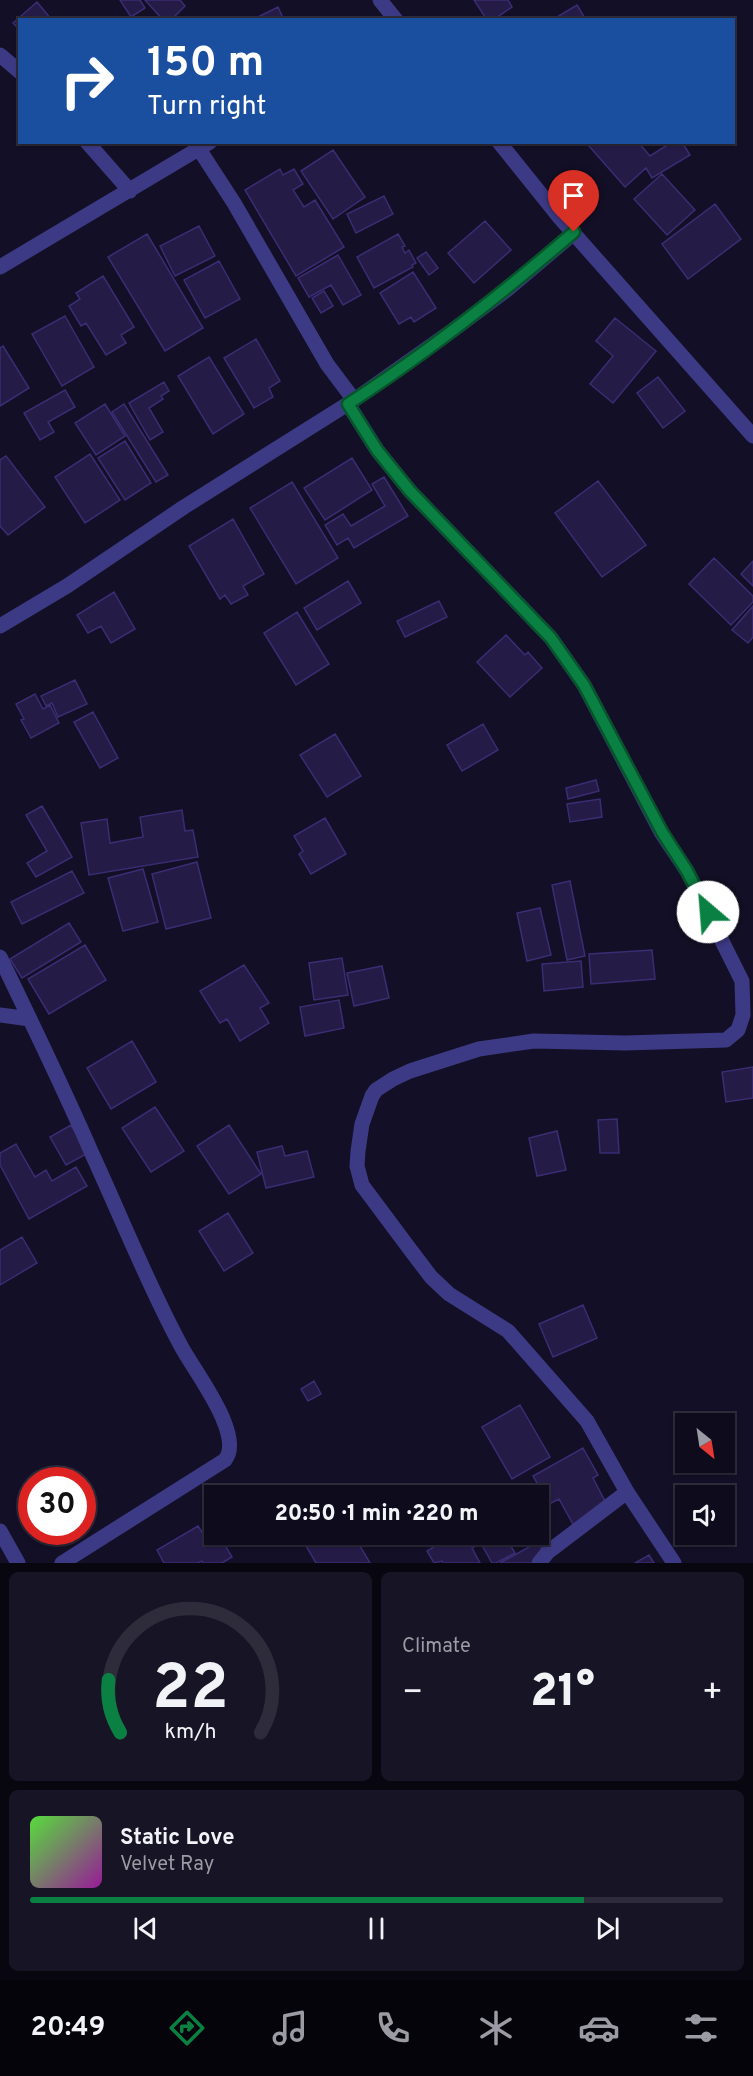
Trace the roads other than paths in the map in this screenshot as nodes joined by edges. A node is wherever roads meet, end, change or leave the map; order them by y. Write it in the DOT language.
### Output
graph roads {
  1 [pos="380,0"];
  2 [pos="394,18"];
  3 [pos="0,55"];
  4 [pos="18,70"];
  5 [pos="89,144"];
  6 [pos="502,144"];
  7 [pos="204,146"];
  8 [pos="130,191"];
  9 [pos="574,232"];
  10 [pos="0,267"];
  11 [pos="351,402"];
  12 [pos="753,436"];
  13 [pos="0,626"];
  14 [pos="0,957"];
  15 [pos="0,1015"];
  16 [pos="30,1019"];
  17 [pos="627,1491"];
  18 [pos="0,1531"];
  19 [pos="18,1563"];
  20 [pos="62,1563"];
  21 [pos="538,1563"];
  22 [pos="674,1563"];
  1 -- 2 [label="street"];
  3 -- 4 [label="street"];
  5 -- 8 [label="street"];
  6 -- 9 [label="street"];
  7 -- 8 [label="street"];
  7 -- 11 [label="street"];
  8 -- 10 [label="street"];
  9 -- 11 [label="street"];
  9 -- 12 [label="street"];
  11 -- 13 [label="street"];
  11 -- 17 [label="street"];
  14 -- 16 [label="street"];
  15 -- 16 [label="street"];
  16 -- 20 [label="street"];
  17 -- 21 [label="street"];
  17 -- 22 [label="street"];
  18 -- 19 [label="street"];
}
